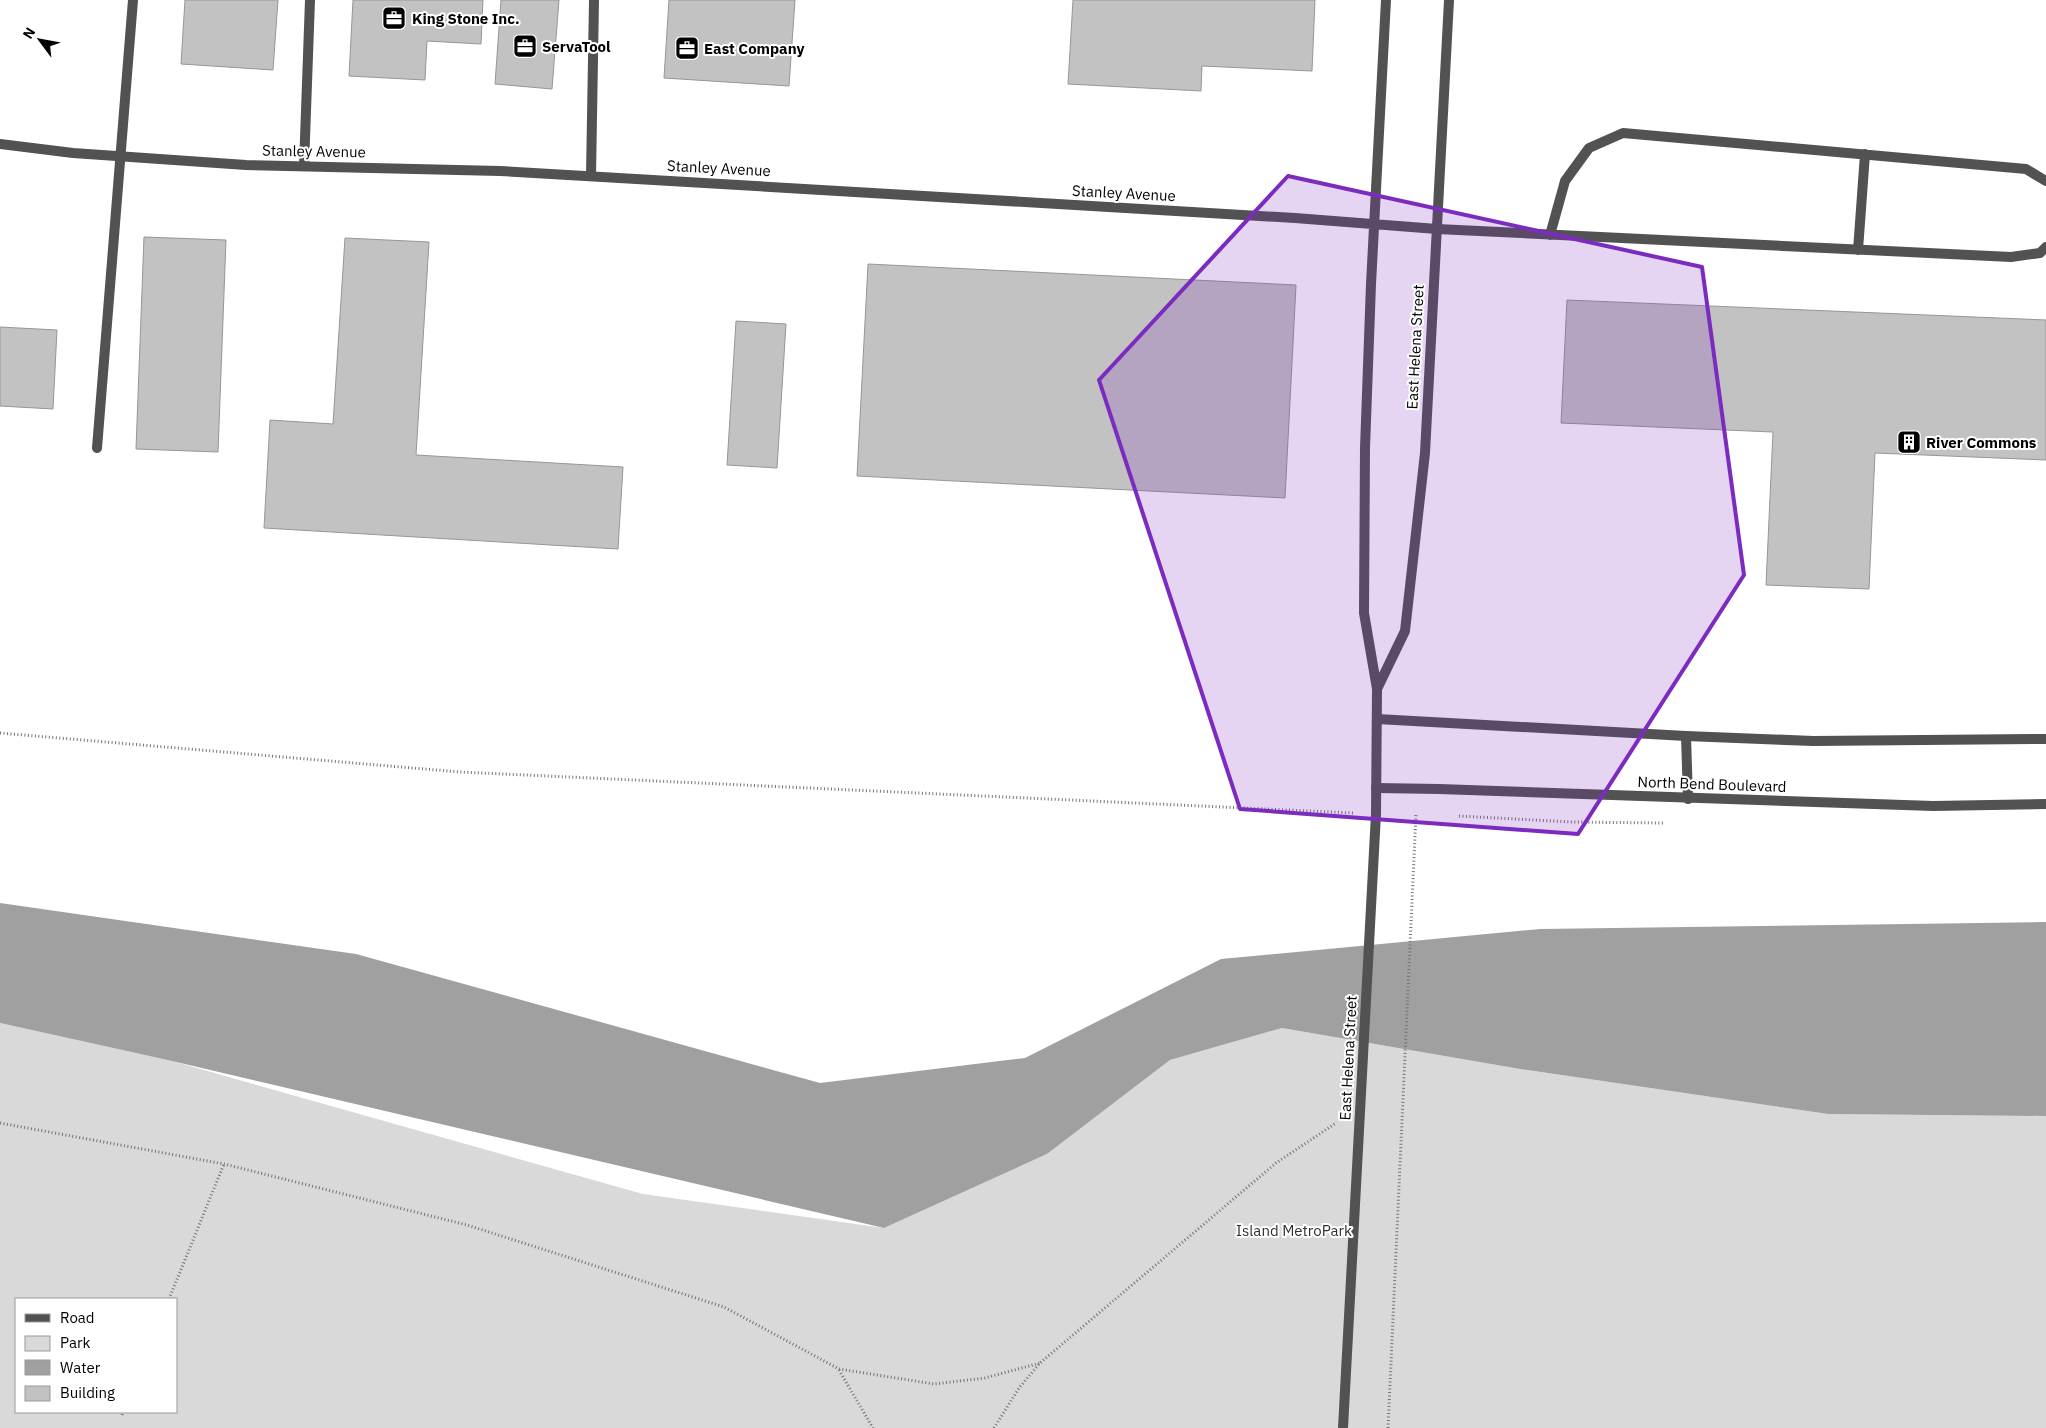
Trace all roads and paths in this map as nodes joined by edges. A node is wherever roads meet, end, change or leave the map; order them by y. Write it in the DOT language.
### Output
graph roads {
  1 [pos="133,0"];
  2 [pos="310,0"];
  3 [pos="594,0"];
  4 [pos="1386,0"];
  5 [pos="1449,0"];
  6 [pos="0,144"];
  7 [pos="1865,154"];
  8 [pos="120,157"];
  9 [pos="304,166"];
  10 [pos="591,176"];
  11 [pos="2046,181"];
  12 [pos="1374,225"];
  13 [pos="1437,229"];
  14 [pos="1550,235"];
  15 [pos="2046,247"];
  16 [pos="1858,250"];
  17 [pos="97,448"];
  18 [pos="1377,689"];
  19 [pos="1377,719"];
  20 [pos="0,733"];
  21 [pos="1686,736"];
  22 [pos="2046,739"];
  23 [pos="1376,788"];
  24 [pos="1688,798"];
  25 [pos="2046,804"];
  26 [pos="1376,814"];
  27 [pos="1416,814"];
  28 [pos="1361,1105"];
  29 [pos="0,1124"];
  30 [pos="224,1164"];
  31 [pos="169,1298"];
  32 [pos="1040,1363"];
  33 [pos="839,1370"];
  34 [pos="873,1428"];
  35 [pos="994,1428"];
  36 [pos="1343,1428"];
  37 [pos="1388,1428"];
  1 -- 8 [label="street"];
  2 -- 9 [label="street"];
  3 -- 10 [label="street"];
  4 -- 12 [label="street, East Helena Street"];
  5 -- 13 [label="street, East Helena Street"];
  6 -- 8 [label="street, Stanley Avenue"];
  7 -- 11 [label="street"];
  7 -- 14 [label="street"];
  7 -- 16 [label="street"];
  8 -- 9 [label="street, Stanley Avenue"];
  8 -- 17 [label="street"];
  9 -- 10 [label="street, Stanley Avenue"];
  10 -- 12 [label="street, Stanley Avenue"];
  12 -- 13 [label="street, Stanley Avenue"];
  12 -- 18 [label="street, East Helena Street"];
  13 -- 14 [label="street, Stanley Avenue"];
  13 -- 18 [label="street, East Helena Street"];
  14 -- 16 [label="street, Stanley Avenue"];
  15 -- 16 [label="street, Stanley Avenue"];
  18 -- 19 [label="street, East Helena Street"];
  19 -- 21 [label="street"];
  19 -- 23 [label="street, East Helena Street"];
  20 -- 26 [label="path"];
  21 -- 22 [label="street"];
  21 -- 24 [label="street"];
  23 -- 24 [label="street, North Bend Boulevard"];
  23 -- 26 [label="street, East Helena Street"];
  24 -- 25 [label="street, North Bend Boulevard"];
  26 -- 28 [label="street, East Helena Street"];
  27 -- 37 [label="path"];
  28 -- 32 [label="path"];
  28 -- 36 [label="street, East Helena Street"];
  29 -- 30 [label="path"];
  30 -- 31 [label="path"];
  30 -- 33 [label="path"];
  32 -- 33 [label="path"];
  32 -- 35 [label="path"];
  33 -- 34 [label="path"];
}
